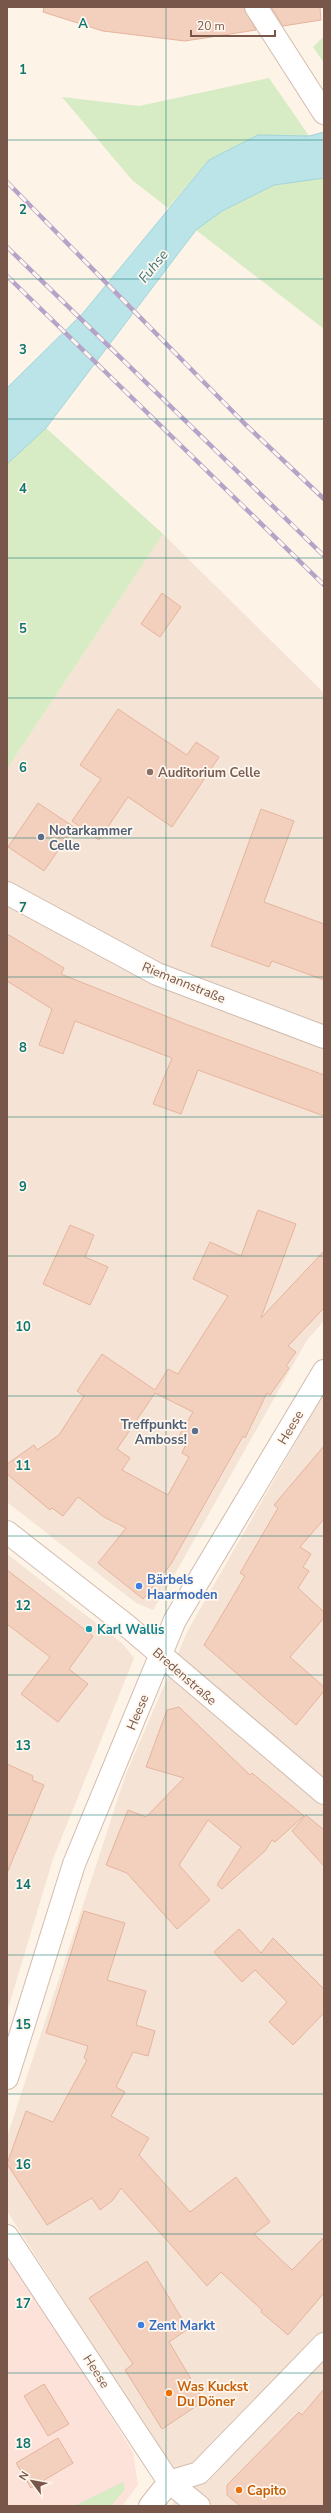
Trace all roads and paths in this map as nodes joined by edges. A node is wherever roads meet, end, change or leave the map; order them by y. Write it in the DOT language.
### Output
graph roads {
  1 [pos="256,7"];
  2 [pos="324,113"];
  3 [pos="7,892"];
  4 [pos="324,1036"];
  5 [pos="324,1371"];
  6 [pos="7,1532"];
  7 [pos="160,1655"];
  8 [pos="324,1793"];
  9 [pos="7,2078"];
  10 [pos="7,2236"];
  11 [pos="324,2344"];
  12 [pos="169,2482"];
  13 [pos="150,2506"];
  14 [pos="199,2506"];
  1 -- 2 [label="street"];
  3 -- 4 [label="street, Riemannstraße"];
  5 -- 7 [label="street, Heese"];
  6 -- 7 [label="street, Bredenstraße"];
  7 -- 8 [label="street, Bredenstraße"];
  7 -- 9 [label="street, Heese"];
  10 -- 12 [label="street, Heese"];
  11 -- 12 [label="street"];
  12 -- 13 [label="street"];
  12 -- 14 [label="street, Heese"];
}
